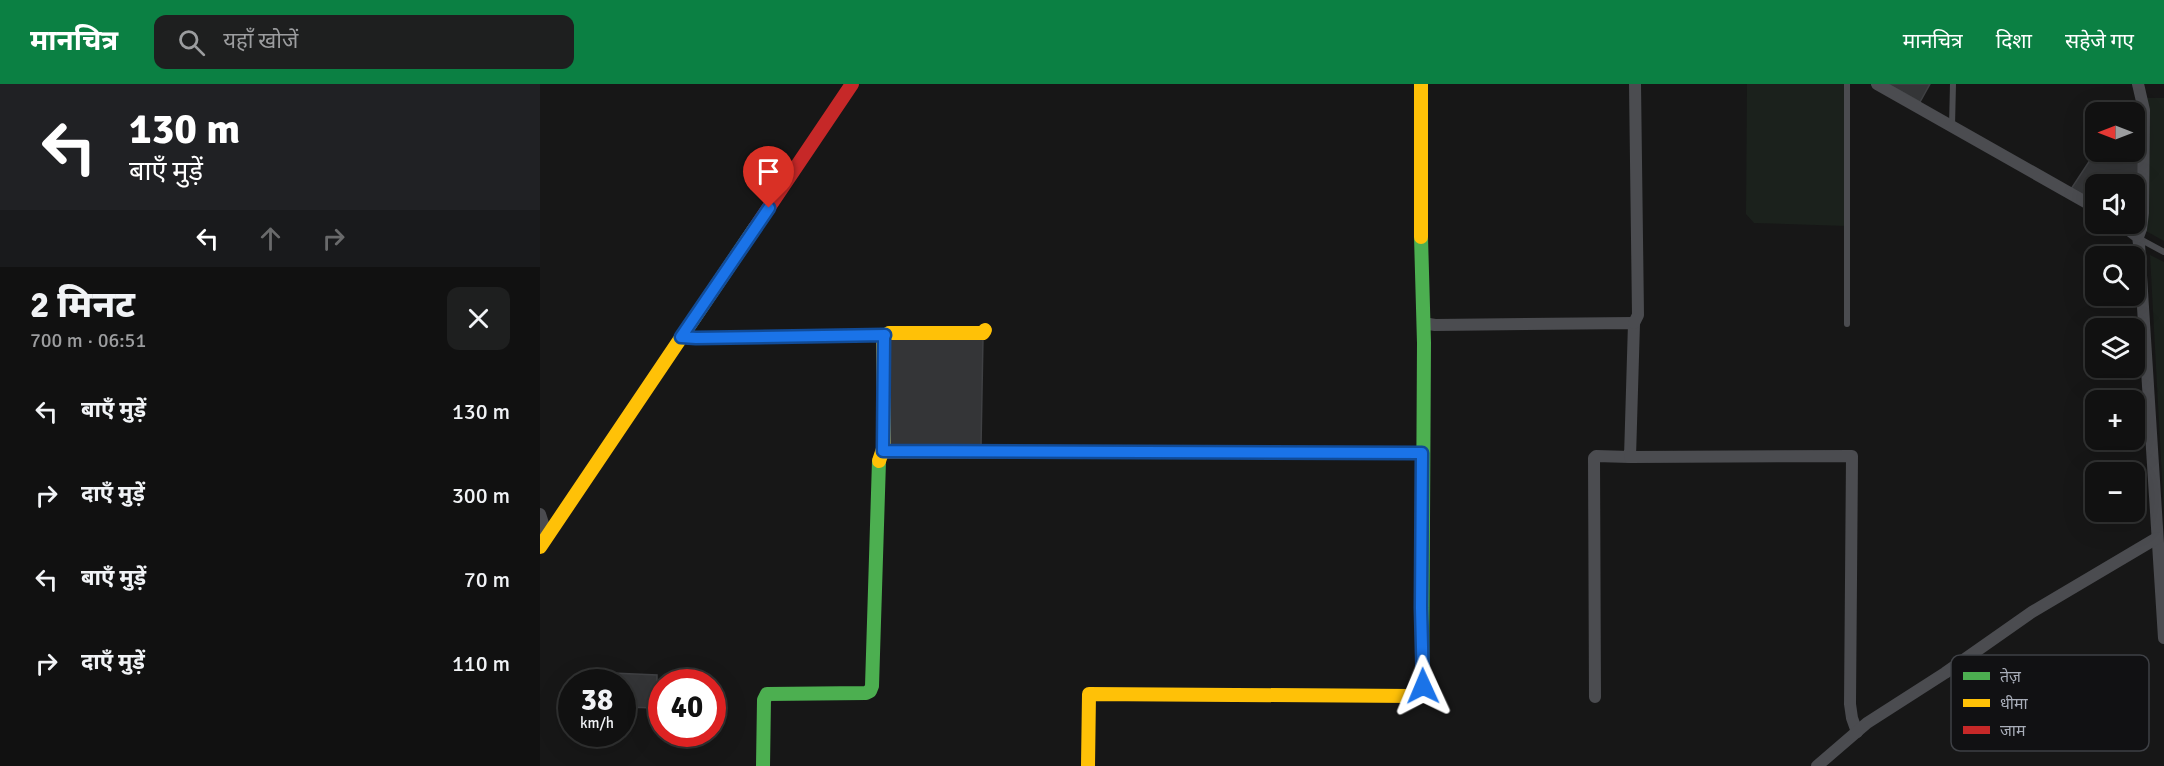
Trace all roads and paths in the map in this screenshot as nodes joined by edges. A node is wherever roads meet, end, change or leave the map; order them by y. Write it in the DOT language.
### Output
graph roads {
  1 [pos="852,84"];
  2 [pos="1421,84"];
  3 [pos="1635,84"];
  4 [pos="1848,84"];
  5 [pos="1877,84"];
  6 [pos="1953,84"];
  7 [pos="2138,84"];
  8 [pos="1952,127"];
  9 [pos="2085,202"];
  10 [pos="2134,234"];
  11 [pos="2138,237"];
  12 [pos="2164,252"];
  13 [pos="1423,323"];
  14 [pos="1634,323"];
  15 [pos="1847,324"];
  16 [pos="985,330"];
  17 [pos="885,335"];
  18 [pos="681,337"];
  19 [pos="883,451"];
  20 [pos="1422,453"];
  21 [pos="1630,457"];
  22 [pos="540,514"];
  23 [pos="2157,538"];
  24 [pos="544,541"];
  25 [pos="2164,638"];
  26 [pos="1969,655"];
  27 [pos="1951,668"];
  28 [pos="1595,697"];
  29 [pos="1857,732"];
  30 [pos="763,766"];
  31 [pos="1088,766"];
  32 [pos="1817,766"];
  1 -- 18 [label="street"];
  2 -- 13 [label="street"];
  3 -- 14 [label="street"];
  4 -- 15 [label="lane"];
  5 -- 8 [label="street"];
  6 -- 8 [label="lane"];
  7 -- 11 [label="street"];
  8 -- 9 [label="street"];
  10 -- 11 [label="street"];
  11 -- 12 [label="lane"];
  11 -- 23 [label="street"];
  13 -- 14 [label="street"];
  13 -- 20 [label="street"];
  14 -- 21 [label="street"];
  16 -- 17 [label="street"];
  17 -- 18 [label="street"];
  17 -- 19 [label="street"];
  18 -- 24 [label="street"];
  19 -- 20 [label="street"];
  19 -- 30 [label="street"];
  20 -- 31 [label="street"];
  21 -- 28 [label="street"];
  21 -- 29 [label="street"];
  22 -- 24 [label="street"];
  23 -- 25 [label="street"];
  23 -- 26 [label="street"];
  27 -- 29 [label="street"];
  29 -- 32 [label="street"];
}
